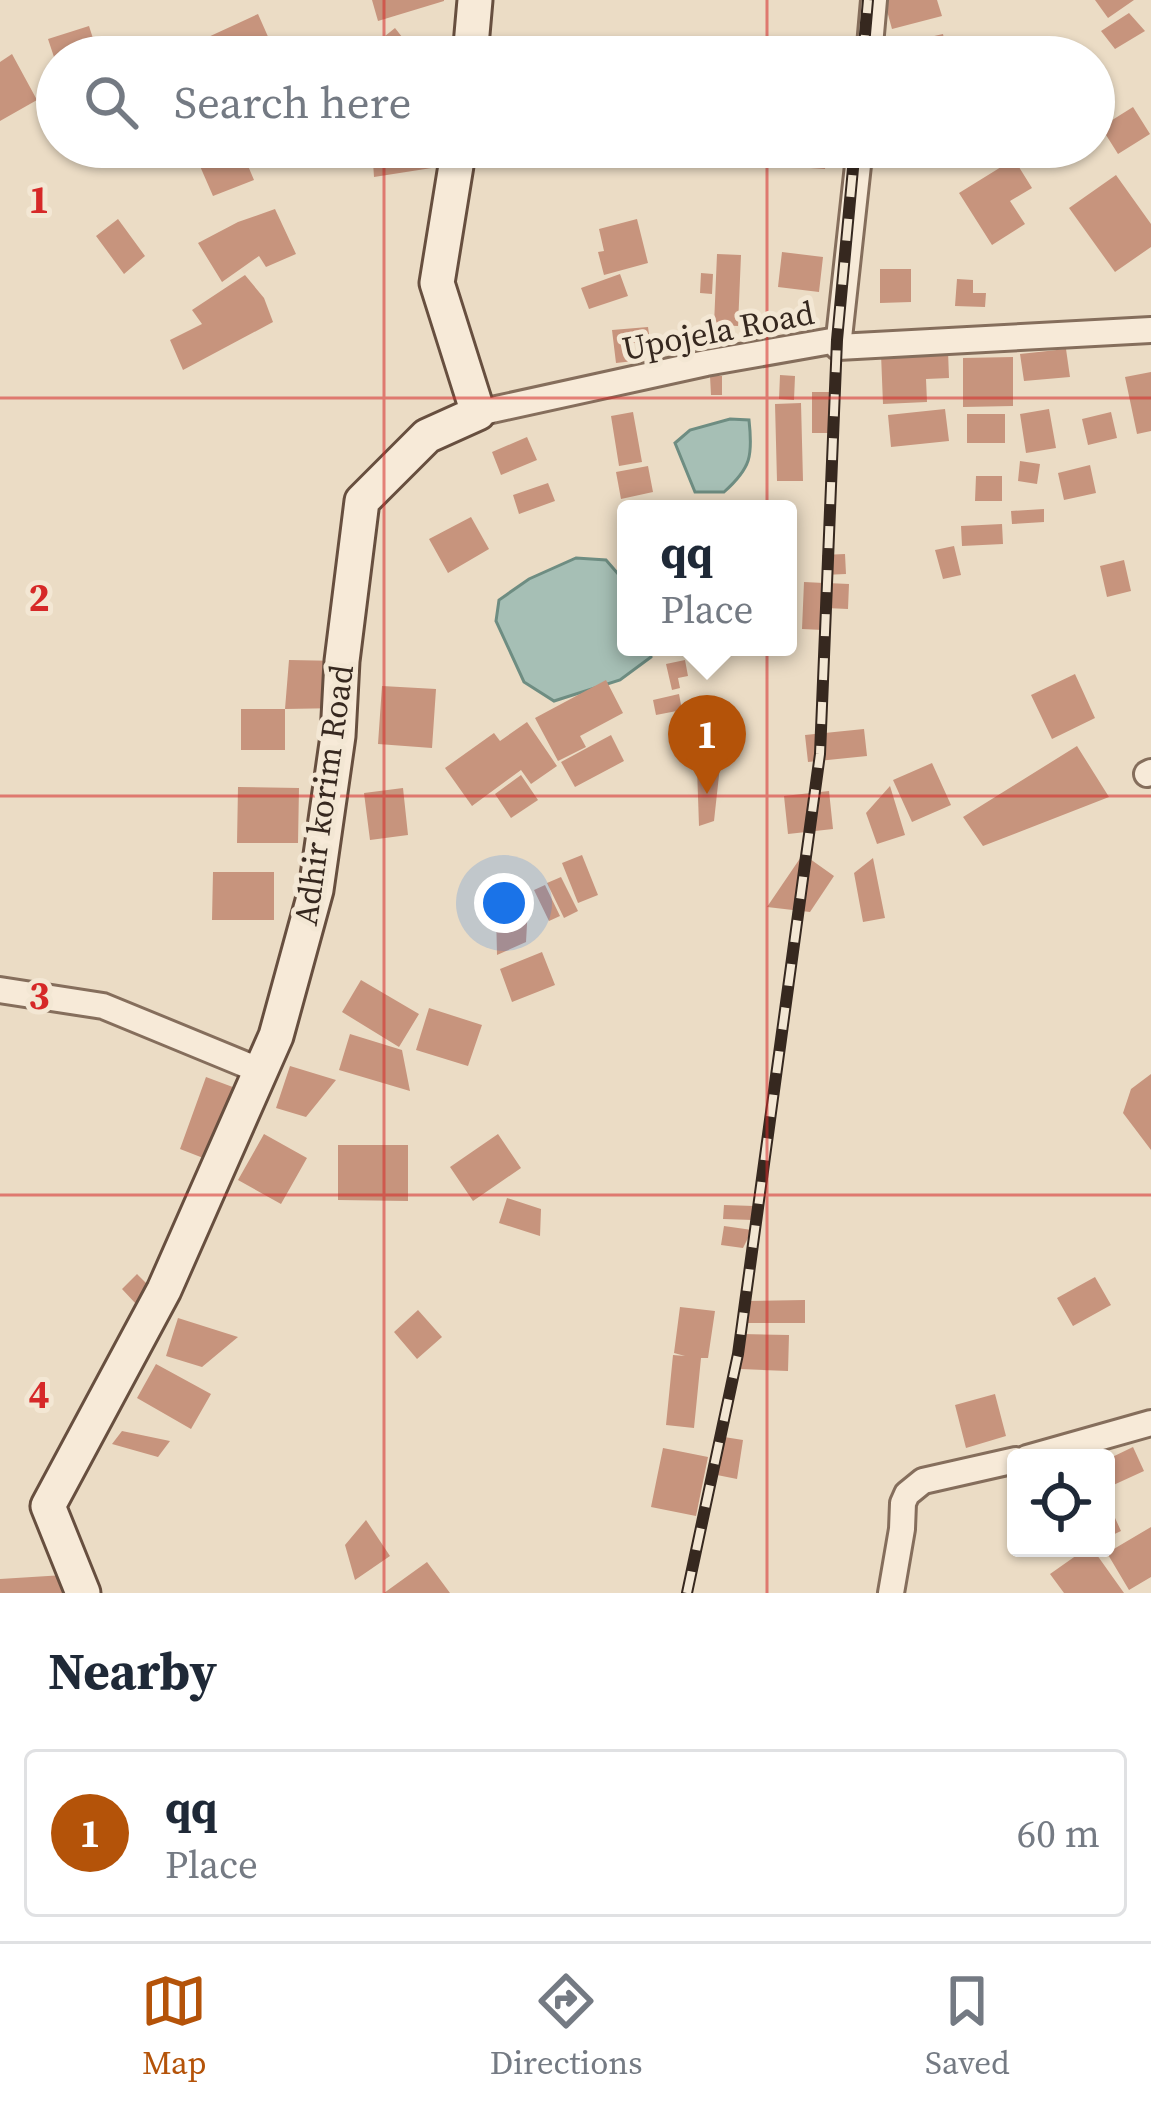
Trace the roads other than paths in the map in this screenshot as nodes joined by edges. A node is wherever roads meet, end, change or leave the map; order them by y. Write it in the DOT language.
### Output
graph roads {
  1 [pos="475,0"];
  2 [pos="874,0"];
  3 [pos="472,36"];
  4 [pos="871,36"];
  5 [pos="456,168"];
  6 [pos="858,168"];
  7 [pos="1151,330"];
  8 [pos="838,347"];
  9 [pos="478,413"];
  10 [pos="0,990"];
  11 [pos="261,1071"];
  12 [pos="1151,1423"];
  13 [pos="1059,1449"];
  14 [pos="1007,1462"];
  15 [pos="895,1586"];
  16 [pos="83,1593"];
  1 -- 3 [label="main road"];
  2 -- 4 [label="street"];
  5 -- 9 [label="main road"];
  6 -- 8 [label="street, Upojela Road"];
  7 -- 8 [label="street"];
  8 -- 9 [label="street, Upojela Road"];
  9 -- 11 [label="main road, Adhir korim Road"];
  10 -- 11 [label="street"];
  11 -- 16 [label="main road, Adhir korim Road"];
  12 -- 13 [label="street"];
  14 -- 15 [label="street"];
}
